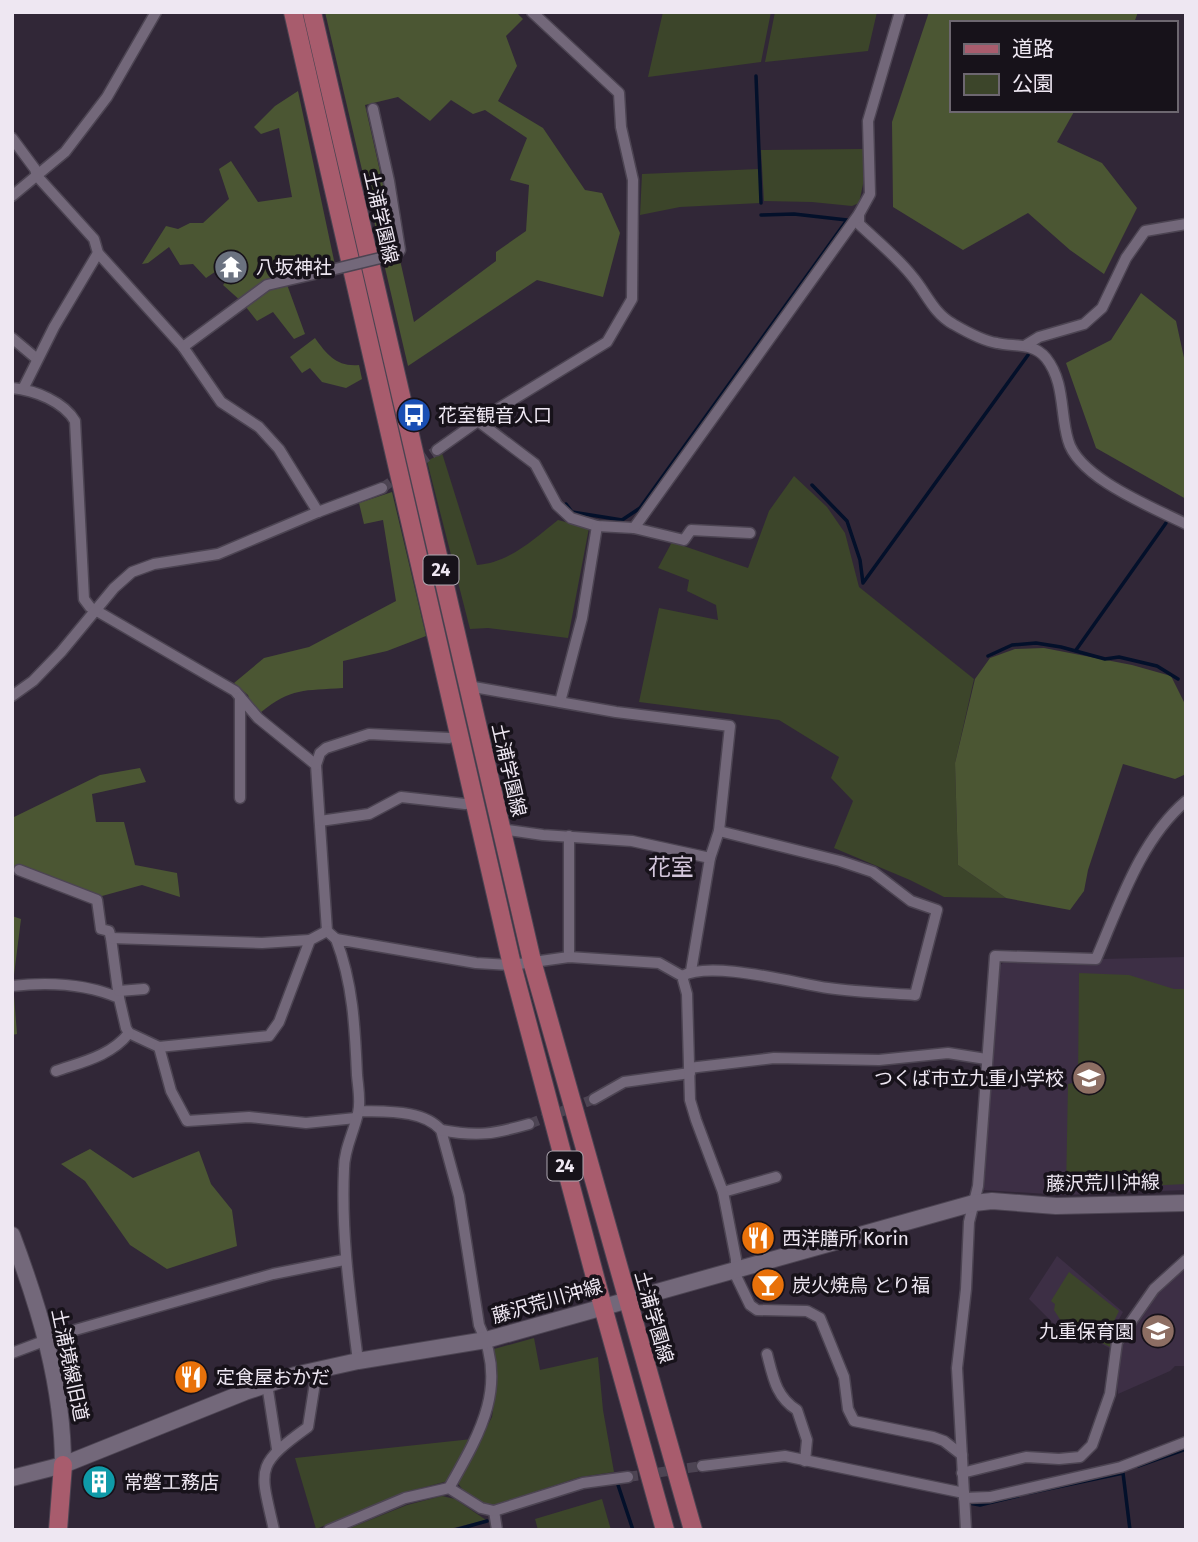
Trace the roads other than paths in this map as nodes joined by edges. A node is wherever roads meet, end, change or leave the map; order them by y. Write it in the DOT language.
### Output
graph roads {
  1 [pos="156,12"];
  2 [pos="293,12"];
  3 [pos="312,12"];
  4 [pos="532,12"];
  5 [pos="900,12"];
  6 [pos="373,109"];
  7 [pos="12,138"];
  8 [pos="37,176"];
  9 [pos="12,196"];
  10 [pos="859,214"];
  11 [pos="1186,224"];
  12 [pos="98,253"];
  13 [pos="12,338"];
  14 [pos="1026,345"];
  15 [pos="183,347"];
  16 [pos="37,359"];
  17 [pos="17,388"];
  18 [pos="399,390"];
  19 [pos="381,394"];
  20 [pos="478,421"];
  21 [pos="437,450"];
  22 [pos="382,488"];
  23 [pos="318,512"];
  24 [pos="1186,524"];
  25 [pos="597,526"];
  26 [pos="634,528"];
  27 [pos="750,533"];
  28 [pos="95,611"];
  29 [pos="468,686"];
  30 [pos="12,696"];
  31 [pos="240,697"];
  32 [pos="560,702"];
  33 [pos="460,736"];
  34 [pos="316,765"];
  35 [pos="240,798"];
  36 [pos="474,802"];
  37 [pos="1183,807"];
  38 [pos="320,821"];
  39 [pos="501,829"];
  40 [pos="719,831"];
  41 [pos="569,836"];
  42 [pos="710,858"];
  43 [pos="19,870"];
  44 [pos="327,931"];
  45 [pos="111,939"];
  46 [pos="336,939"];
  47 [pos="310,940"];
  48 [pos="569,957"];
  49 [pos="532,961"];
  50 [pos="512,965"];
  51 [pos="687,973"];
  52 [pos="12,986"];
  53 [pos="144,989"];
  54 [pos="119,995"];
  55 [pos="129,1033"];
  56 [pos="159,1046"];
  57 [pos="986,1059"];
  58 [pos="690,1070"];
  59 [pos="56,1071"];
  60 [pos="594,1099"];
  61 [pos="358,1114"];
  62 [pos="529,1124"];
  63 [pos="442,1130"];
  64 [pos="776,1177"];
  65 [pos="723,1192"];
  66 [pos="974,1203"];
  67 [pos="1186,1203"];
  68 [pos="12,1236"];
  69 [pos="344,1260"];
  70 [pos="1186,1260"];
  71 [pos="17,1261"];
  72 [pos="736,1269"];
  73 [pos="627,1301"];
  74 [pos="603,1307"];
  75 [pos="47,1339"];
  76 [pos="486,1340"];
  77 [pos="12,1353"];
  78 [pos="767,1354"];
  79 [pos="358,1361"];
  80 [pos="317,1370"];
  81 [pos="267,1384"];
  82 [pos="1186,1442"];
  83 [pos="277,1449"];
  84 [pos="962,1455"];
  85 [pos="804,1461"];
  86 [pos="63,1465"];
  87 [pos="702,1466"];
  88 [pos="962,1473"];
  89 [pos="628,1477"];
  90 [pos="12,1478"];
  91 [pos="449,1488"];
  92 [pos="964,1496"];
  93 [pos="494,1511"];
  94 [pos="58,1530"];
  95 [pos="274,1530"];
  96 [pos="329,1530"];
  97 [pos="497,1530"];
  98 [pos="666,1530"];
  99 [pos="693,1530"];
  100 [pos="966,1530"];
  1 -- 8 [label="street"];
  2 -- 19 [label="main road, 土浦学園線 / 24"];
  3 -- 18 [label="main road, 土浦学園線 / 24"];
  4 -- 20 [label="street"];
  5 -- 10 [label="street"];
  6 -- 15 [label="street, bridge"];
  7 -- 8 [label="street"];
  8 -- 9 [label="street"];
  8 -- 12 [label="street"];
  10 -- 14 [label="street"];
  10 -- 26 [label="street"];
  11 -- 14 [label="street"];
  12 -- 15 [label="street"];
  12 -- 16 [label="street"];
  13 -- 16 [label="street"];
  14 -- 24 [label="street"];
  15 -- 23 [label="street"];
  16 -- 17 [label="street"];
  17 -- 28 [label="street"];
  18 -- 19 [label="street"];
  18 -- 29 [label="main road, 土浦学園線 / 24"];
  19 -- 33 [label="main road, 土浦学園線 / 24"];
  20 -- 21 [label="street"];
  20 -- 25 [label="street"];
  22 -- 23 [label="street"];
  23 -- 28 [label="street"];
  25 -- 26 [label="street"];
  25 -- 32 [label="street"];
  26 -- 27 [label="street"];
  28 -- 30 [label="street"];
  28 -- 31 [label="street"];
  29 -- 32 [label="street"];
  29 -- 39 [label="main road, 土浦学園線 / 24"];
  31 -- 34 [label="street"];
  31 -- 35 [label="street"];
  32 -- 40 [label="street"];
  33 -- 34 [label="street"];
  33 -- 36 [label="main road, 土浦学園線 / 24"];
  34 -- 38 [label="street"];
  36 -- 38 [label="street"];
  36 -- 50 [label="main road, 土浦学園線 / 24"];
  37 -- 57 [label="street"];
  38 -- 44 [label="street"];
  39 -- 41 [label="street"];
  39 -- 49 [label="main road, 土浦学園線 / 24"];
  40 -- 42 [label="street"];
  40 -- 51 [label="street"];
  41 -- 42 [label="street"];
  41 -- 48 [label="street"];
  42 -- 51 [label="street"];
  43 -- 45 [label="street"];
  44 -- 46 [label="street"];
  44 -- 47 [label="street"];
  45 -- 47 [label="street"];
  45 -- 54 [label="street"];
  46 -- 50 [label="street"];
  46 -- 61 [label="street"];
  47 -- 56 [label="street"];
  48 -- 49 [label="street"];
  48 -- 51 [label="street"];
  49 -- 50 [label="street"];
  49 -- 73 [label="main road, 土浦学園線 / 24"];
  50 -- 74 [label="main road, 土浦学園線 / 24"];
  51 -- 58 [label="street"];
  52 -- 54 [label="street"];
  53 -- 54 [label="street"];
  54 -- 55 [label="street"];
  55 -- 56 [label="street"];
  55 -- 59 [label="street"];
  56 -- 61 [label="street"];
  57 -- 58 [label="street"];
  57 -- 66 [label="street"];
  58 -- 60 [label="street"];
  58 -- 65 [label="street"];
  61 -- 63 [label="street"];
  61 -- 69 [label="street"];
  62 -- 63 [label="street"];
  63 -- 76 [label="street"];
  64 -- 65 [label="street"];
  65 -- 72 [label="street"];
  66 -- 67 [label="main road, 藤沢荒川沖線"];
  66 -- 72 [label="main road, 藤沢荒川沖線"];
  66 -- 84 [label="street"];
  68 -- 71 [label="main road, 土浦境線旧道"];
  69 -- 75 [label="street"];
  69 -- 79 [label="street"];
  70 -- 88 [label="street"];
  71 -- 75 [label="main road, 土浦境線旧道"];
  72 -- 73 [label="main road, 藤沢荒川沖線"];
  72 -- 84 [label="street"];
  73 -- 74 [label="main road, 藤沢荒川沖線"];
  73 -- 99 [label="main road, 土浦学園線 / 24"];
  74 -- 76 [label="main road, 藤沢荒川沖線"];
  74 -- 98 [label="main road, 土浦学園線 / 24"];
  75 -- 77 [label="street"];
  75 -- 86 [label="main road, 土浦境線旧道"];
  76 -- 79 [label="main road, 藤沢荒川沖線"];
  76 -- 91 [label="street"];
  78 -- 85 [label="street"];
  79 -- 80 [label="main road, 藤沢荒川沖線"];
  80 -- 81 [label="main road, 藤沢荒川沖線"];
  80 -- 83 [label="street"];
  81 -- 83 [label="street"];
  81 -- 86 [label="main road, 藤沢荒川沖線"];
  82 -- 92 [label="street"];
  83 -- 95 [label="street"];
  84 -- 88 [label="street"];
  85 -- 87 [label="street"];
  85 -- 92 [label="street"];
  86 -- 90 [label="main road, 藤沢荒川沖線"];
  86 -- 94 [label="main road"];
  88 -- 92 [label="street"];
  89 -- 93 [label="street"];
  91 -- 93 [label="street"];
  91 -- 96 [label="street"];
  92 -- 100 [label="street"];
  93 -- 97 [label="street"];
}
